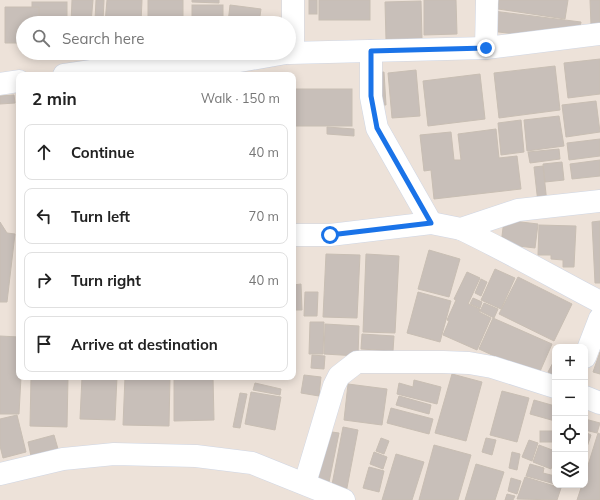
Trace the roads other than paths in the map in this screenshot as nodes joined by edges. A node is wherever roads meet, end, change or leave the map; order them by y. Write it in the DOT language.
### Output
graph roads {
  1 [pos="293,0"];
  2 [pos="487,0"];
  3 [pos="292,16"];
  4 [pos="600,34"];
  5 [pos="486,48"];
  6 [pos="371,51"];
  7 [pos="296,52"];
  8 [pos="244,60"];
  9 [pos="85,72"];
  10 [pos="16,81"];
  11 [pos="0,84"];
  12 [pos="600,201"];
  13 [pos="431,223"];
  14 [pos="461,229"];
  15 [pos="296,235"];
  16 [pos="600,302"];
  17 [pos="600,318"];
  18 [pos="588,349"];
  19 [pos="552,386"];
  20 [pos="588,398"];
  21 [pos="600,403"];
  22 [pos="0,474"];
  23 [pos="305,483"];
  24 [pos="344,500"];
  1 -- 3 [label="street"];
  2 -- 5 [label="street"];
  4 -- 5 [label="street"];
  5 -- 6 [label="street"];
  6 -- 7 [label="street"];
  6 -- 13 [label="street"];
  8 -- 9 [label="street"];
  10 -- 11 [label="street"];
  12 -- 14 [label="street"];
  13 -- 14 [label="street"];
  13 -- 15 [label="street"];
  14 -- 16 [label="street"];
  17 -- 18 [label="street"];
  19 -- 23 [label="street"];
  20 -- 21 [label="street"];
  22 -- 23 [label="street"];
  23 -- 24 [label="street"];
}
